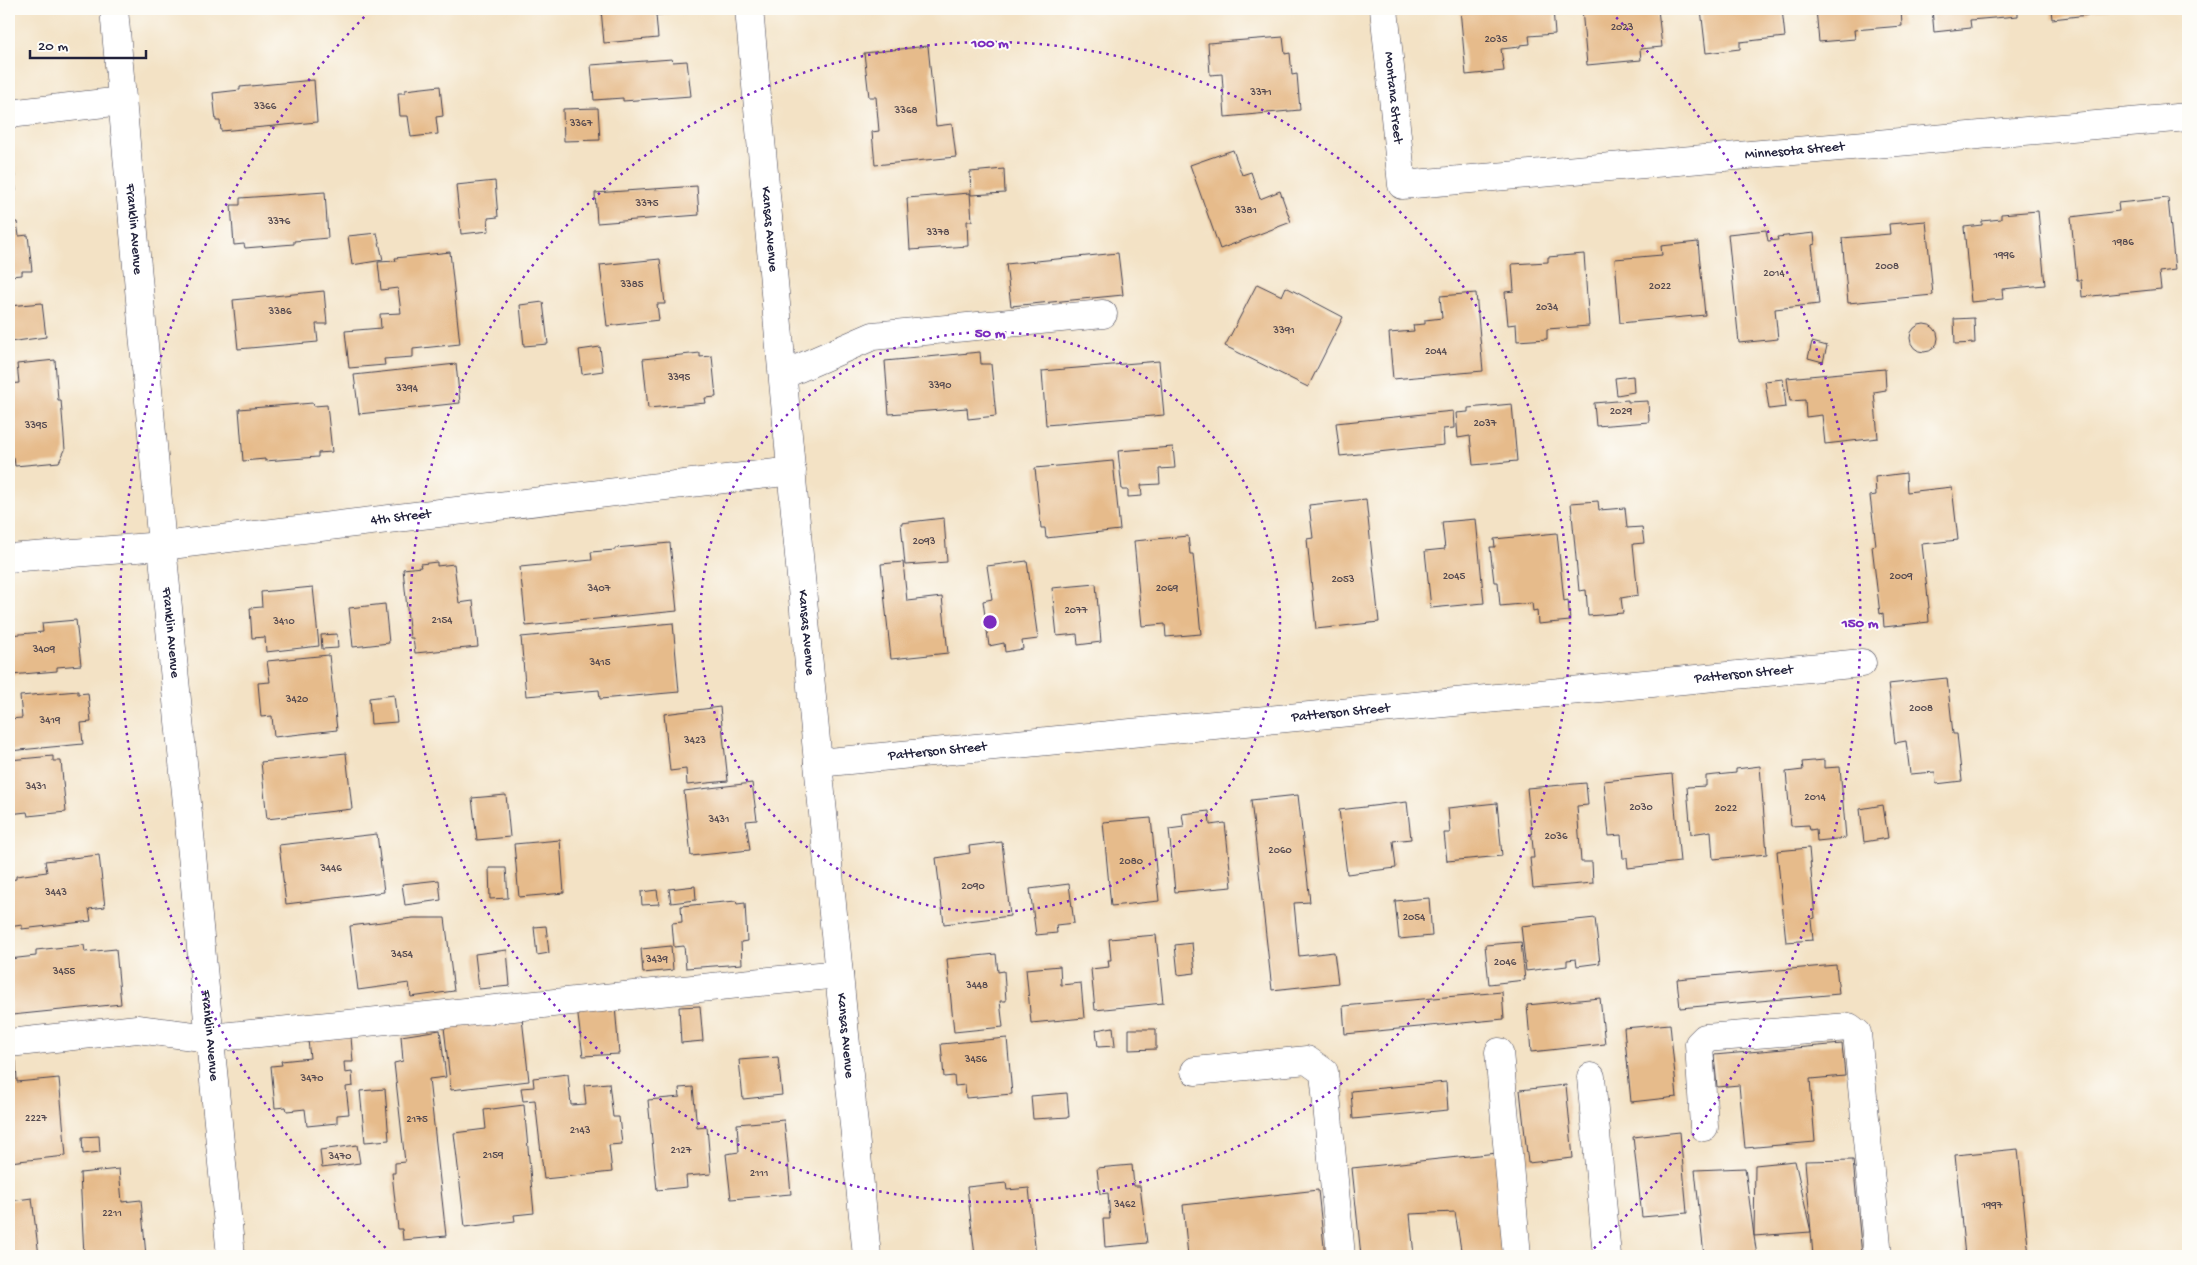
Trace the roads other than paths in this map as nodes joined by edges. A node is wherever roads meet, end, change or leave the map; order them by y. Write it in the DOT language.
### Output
graph roads {
  1 [pos="114,9"];
  2 [pos="749,9"];
  3 [pos="1384,9"];
  4 [pos="122,101"];
  5 [pos="9,114"];
  6 [pos="2188,117"];
  7 [pos="1402,185"];
  8 [pos="1103,314"];
  9 [pos="783,375"];
  10 [pos="792,471"];
  11 [pos="162,546"];
  12 [pos="9,558"];
  13 [pos="1862,663"];
  14 [pos="818,763"];
  15 [pos="839,974"];
  16 [pos="210,1038"];
  17 [pos="9,1043"];
  18 [pos="1499,1052"];
  19 [pos="1195,1071"];
  20 [pos="1591,1077"];
  21 [pos="1704,1128"];
  22 [pos="231,1256"];
  23 [pos="867,1256"];
  24 [pos="1341,1256"];
  25 [pos="1517,1256"];
  26 [pos="1607,1256"];
  27 [pos="1878,1256"];
  1 -- 4 [label="street, Franklin Avenue"];
  2 -- 9 [label="street, Kansas Avenue"];
  3 -- 7 [label="street, Montana Street"];
  4 -- 5 [label="street"];
  4 -- 11 [label="street, Franklin Avenue"];
  6 -- 7 [label="street, Minnesota Street"];
  8 -- 9 [label="street"];
  9 -- 10 [label="street, Kansas Avenue"];
  10 -- 11 [label="street, 4th Street"];
  10 -- 14 [label="street, Kansas Avenue"];
  11 -- 12 [label="street, 4th Street"];
  11 -- 16 [label="street, Franklin Avenue"];
  13 -- 14 [label="street, Patterson Street"];
  14 -- 15 [label="street, Kansas Avenue"];
  15 -- 16 [label="street"];
  15 -- 23 [label="street, Kansas Avenue"];
  16 -- 17 [label="street"];
  16 -- 22 [label="street, Franklin Avenue"];
  18 -- 25 [label="street"];
  19 -- 24 [label="street"];
  20 -- 26 [label="street"];
  21 -- 27 [label="street"];
}
